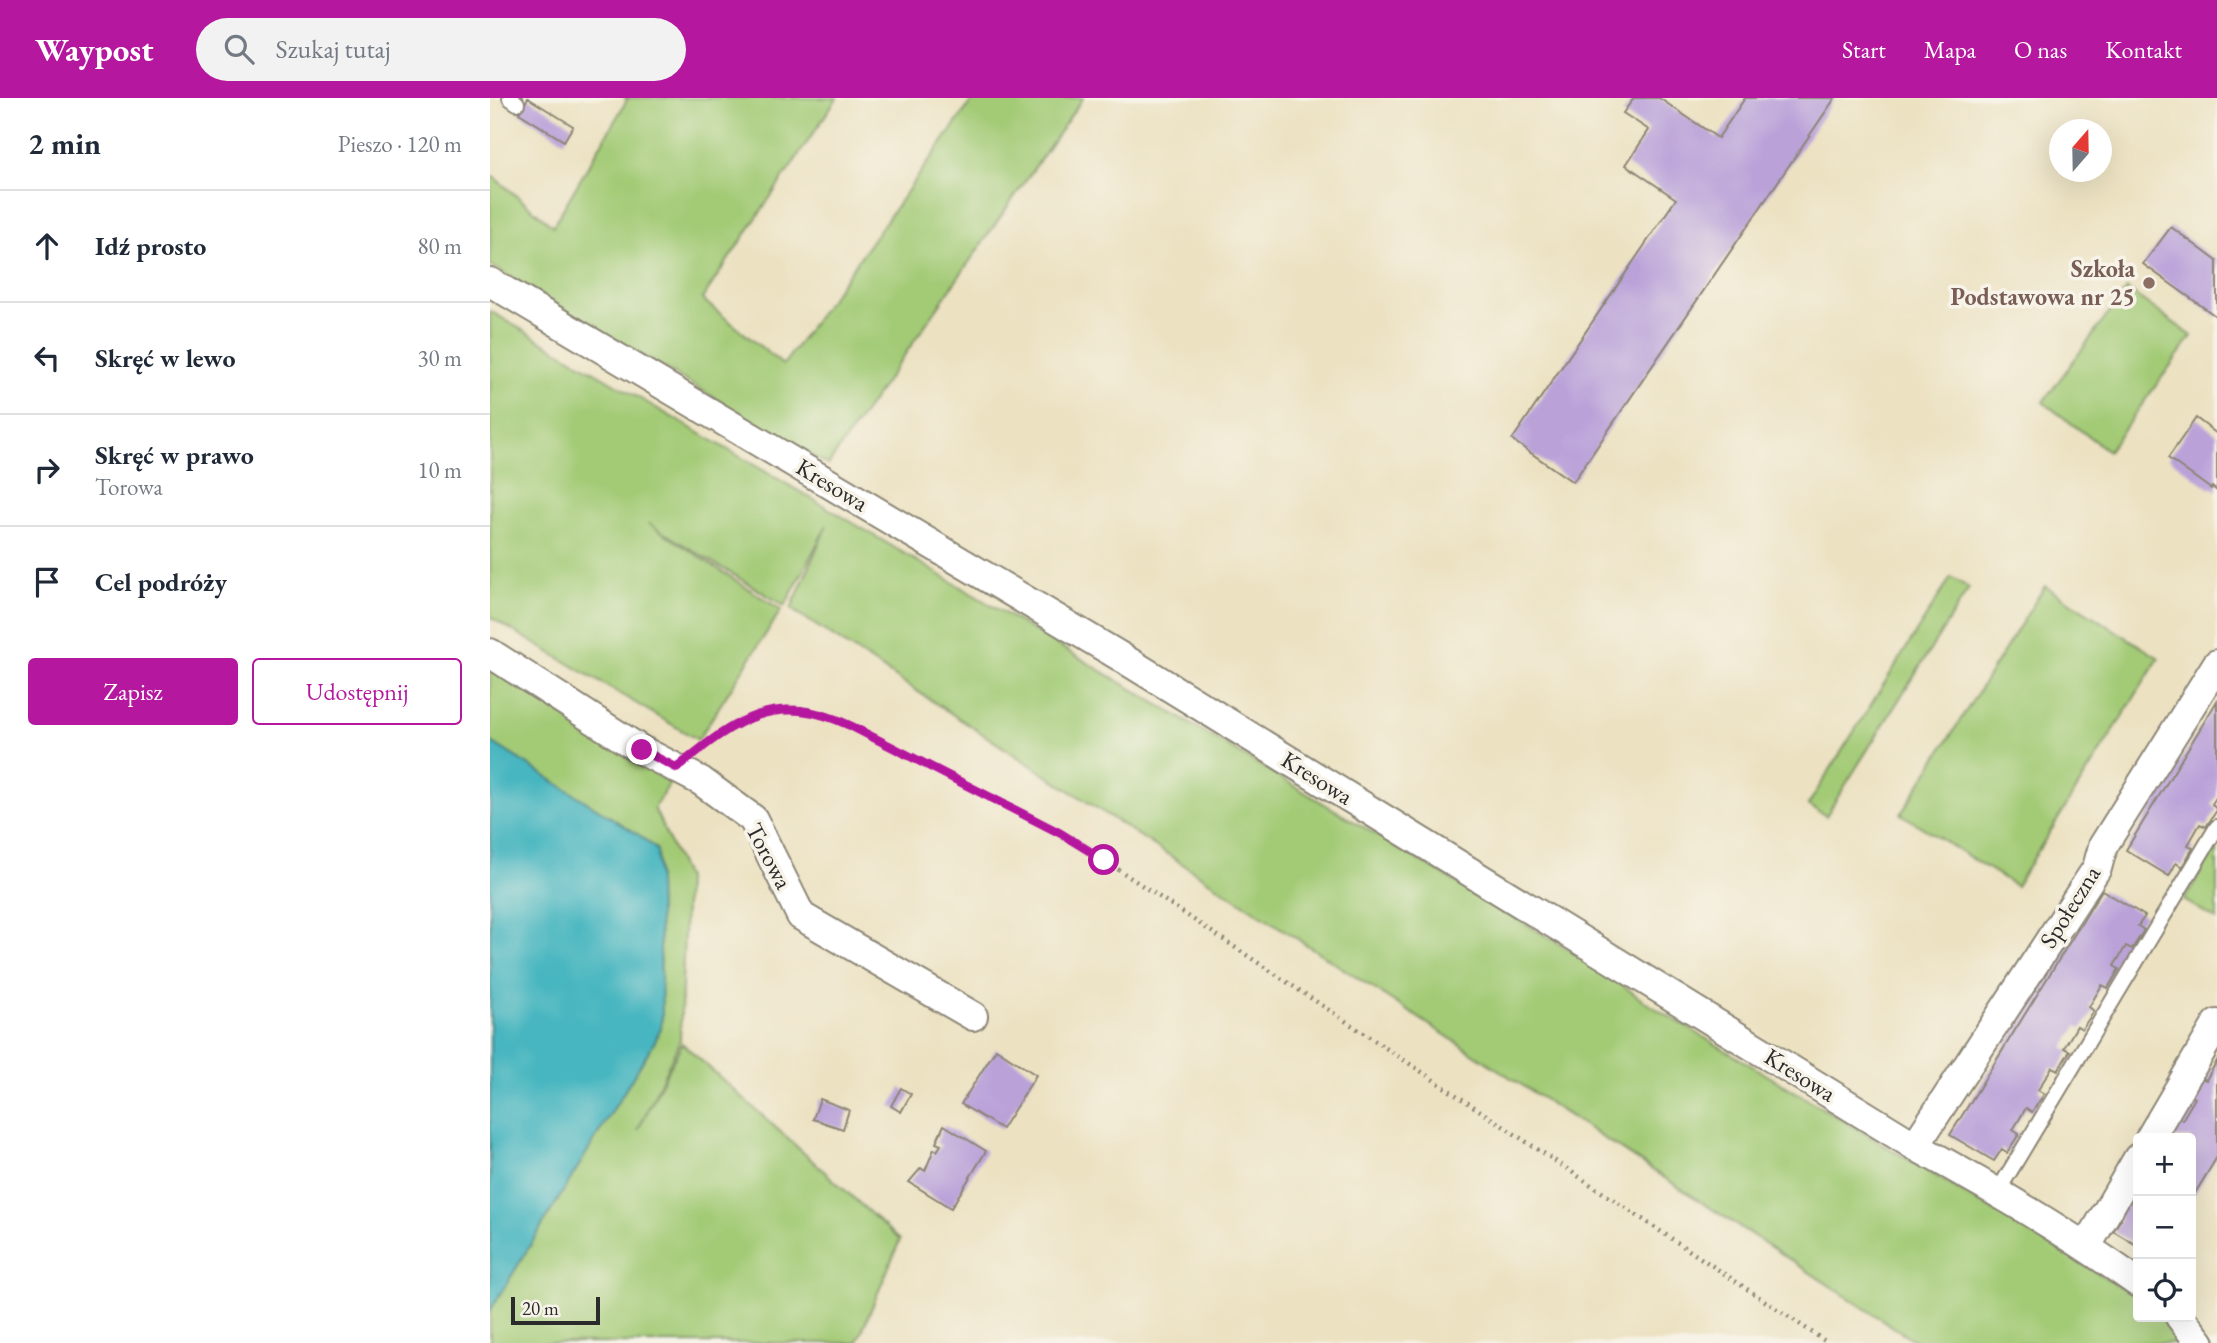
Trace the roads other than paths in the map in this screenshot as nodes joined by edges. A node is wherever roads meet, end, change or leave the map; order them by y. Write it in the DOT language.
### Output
graph roads {
  1 [pos="490,282"];
  2 [pos="490,653"];
  3 [pos="2217,664"];
  4 [pos="2217,827"];
  5 [pos="973,1016"];
  6 [pos="2217,1024"];
  7 [pos="2153,1133"];
  8 [pos="1915,1146"];
  9 [pos="2133,1167"];
  10 [pos="1998,1191"];
  11 [pos="2087,1246"];
  12 [pos="2133,1279"];
  13 [pos="2184,1322"];
  14 [pos="2200,1343"];
  1 -- 8 [label="street, Kresowa"];
  2 -- 5 [label="street, Torowa"];
  3 -- 8 [label="street, Społeczna"];
  4 -- 10 [label="lane"];
  6 -- 7 [label="street"];
  8 -- 10 [label="street, Kresowa"];
  9 -- 11 [label="street"];
  10 -- 11 [label="street, Kresowa"];
  11 -- 12 [label="street, Kresowa"];
  13 -- 14 [label="street"];
}
